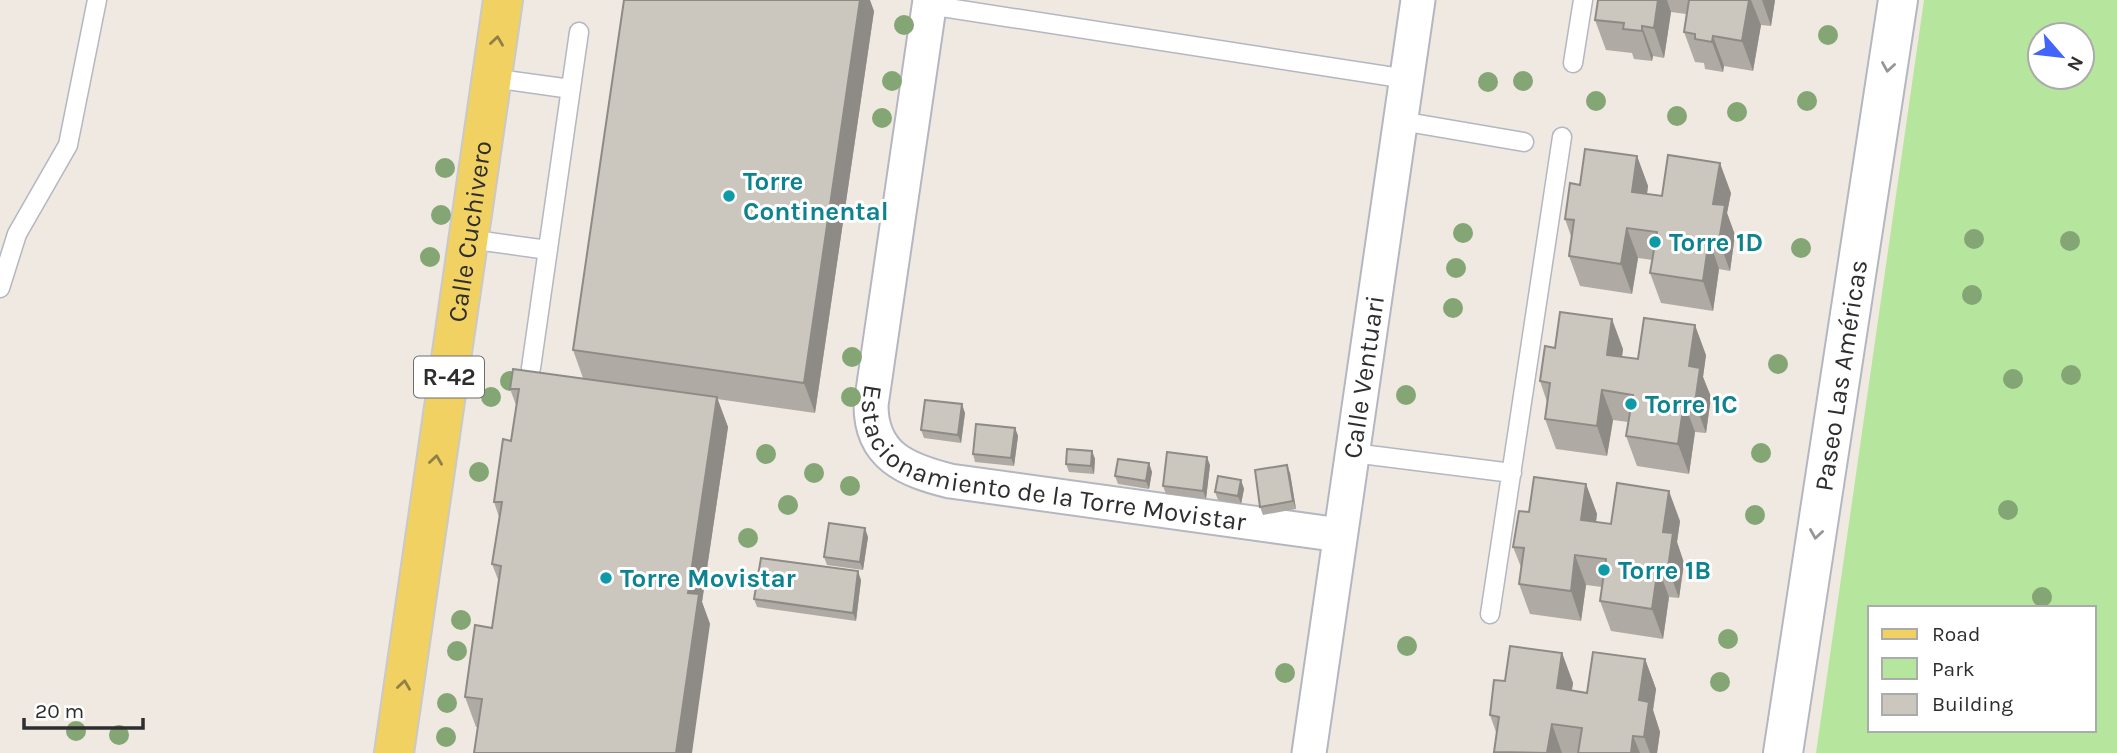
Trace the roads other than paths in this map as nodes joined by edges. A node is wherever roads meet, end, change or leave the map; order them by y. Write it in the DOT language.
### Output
graph roads {
  1 [pos="97,0"];
  2 [pos="503,0"];
  3 [pos="1418,0"];
  4 [pos="1583,0"];
  5 [pos="1898,0"];
  6 [pos="930,2"];
  7 [pos="579,32"];
  8 [pos="1573,64"];
  9 [pos="492,78"];
  10 [pos="1407,79"];
  11 [pos="571,89"];
  12 [pos="1401,121"];
  13 [pos="1562,137"];
  14 [pos="1524,142"];
  15 [pos="468,239"];
  16 [pos="548,250"];
  17 [pos="0,288"];
  18 [pos="531,368"];
  19 [pos="1353,453"];
  20 [pos="1512,473"];
  21 [pos="1340,536"];
  22 [pos="1490,614"];
  23 [pos="394,753"];
  24 [pos="1309,753"];
  25 [pos="1783,753"];
  1 -- 17 [label="lane"];
  9 -- 2 [label="main road, Calle Cuchivero / R-42, one-way"];
  3 -- 10 [label="street, Calle Ventuari"];
  4 -- 8 [label="lane"];
  5 -- 25 [label="main road, Paseo Las Américas, one-way"];
  6 -- 10 [label="lane"];
  6 -- 21 [label="street, Estacionamiento de la Torre Movistar"];
  7 -- 11 [label="lane"];
  9 -- 11 [label="lane"];
  9 -- 15 [label="main road, Calle Cuchivero / R-42"];
  10 -- 12 [label="street, Calle Ventuari"];
  11 -- 16 [label="lane"];
  12 -- 14 [label="lane"];
  12 -- 19 [label="street, Calle Ventuari"];
  13 -- 20 [label="lane"];
  15 -- 16 [label="lane"];
  23 -- 15 [label="main road, Calle Cuchivero / R-42, one-way"];
  16 -- 18 [label="lane"];
  19 -- 20 [label="lane"];
  19 -- 21 [label="street, Calle Ventuari"];
  20 -- 22 [label="lane"];
  21 -- 24 [label="street, Calle Ventuari"];
}
